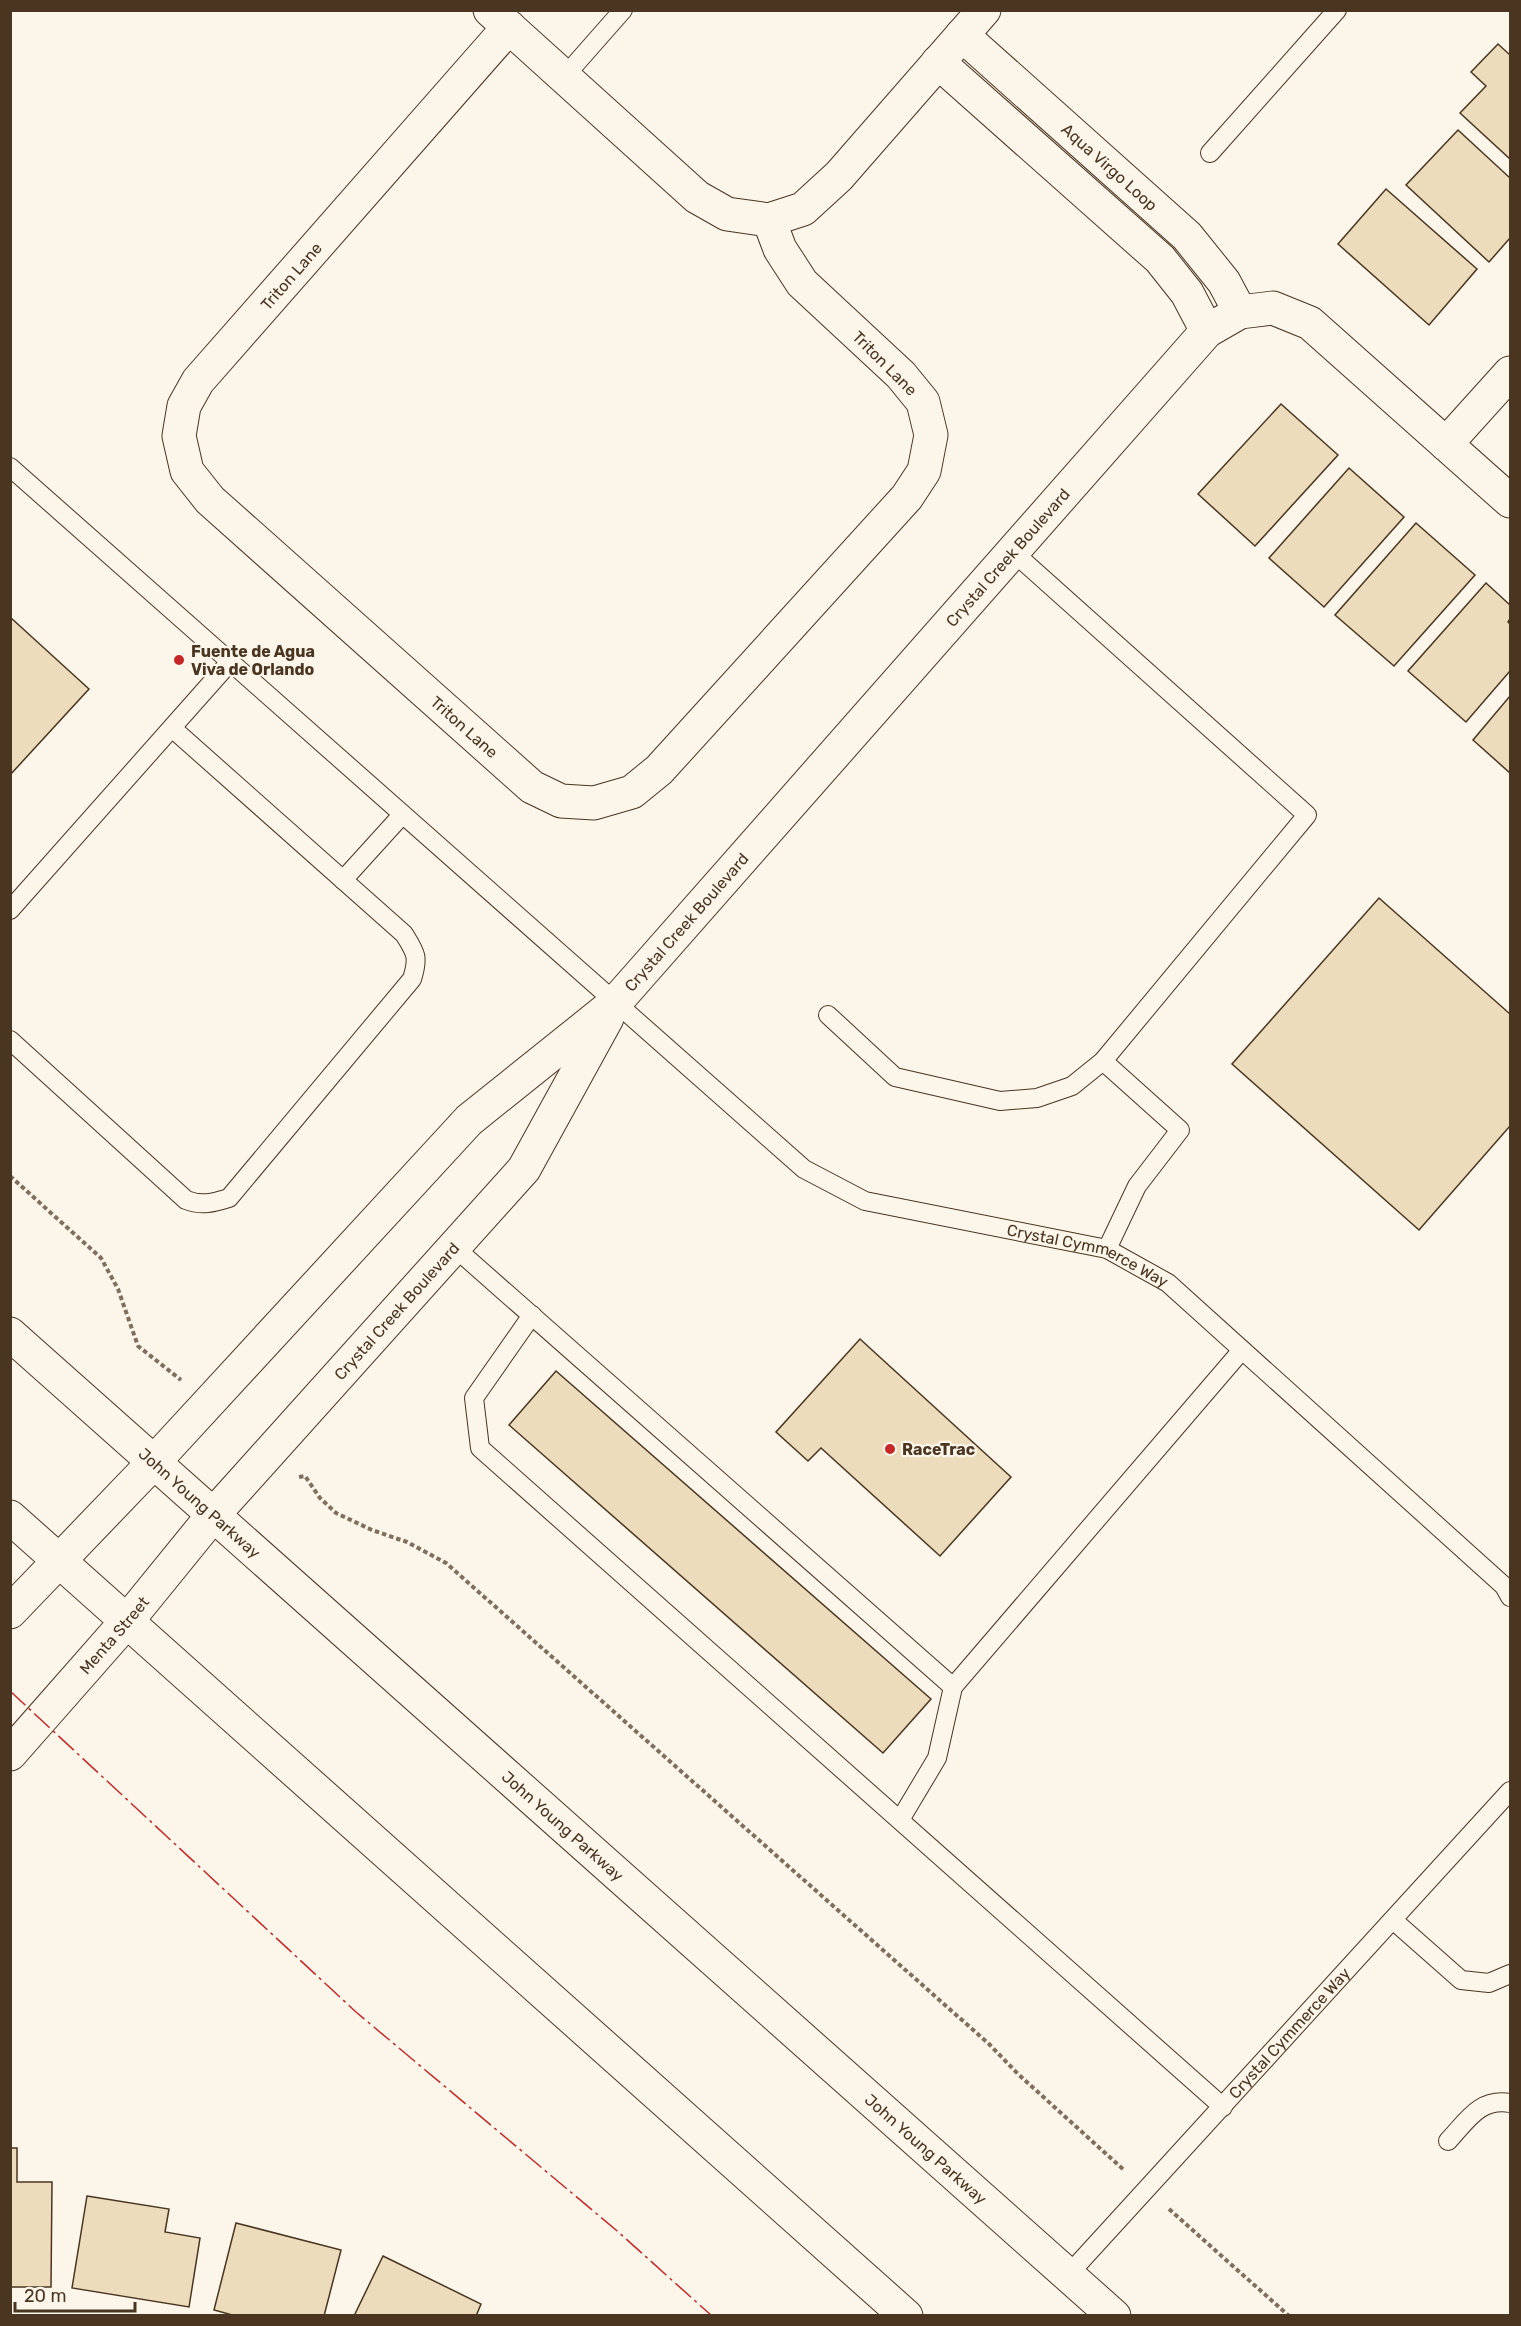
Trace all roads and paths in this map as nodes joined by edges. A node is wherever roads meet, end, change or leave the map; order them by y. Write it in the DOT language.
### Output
graph roads {
  1 [pos="623,10"];
  2 [pos="984,10"];
  3 [pos="1337,10"];
  4 [pos="500,19"];
  5 [pos="962,35"];
  6 [pos="938,62"];
  7 [pos="564,77"];
  8 [pos="1210,153"];
  9 [pos="1127,182"];
  10 [pos="1103,208"];
  11 [pos="769,220"];
  12 [pos="1240,312"];
  13 [pos="1207,331"];
  14 [pos="1510,373"];
  15 [pos="1446,444"];
  16 [pos="10,467"];
  17 [pos="1510,501"];
  18 [pos="1012,551"];
  19 [pos="230,662"];
  20 [pos="172,728"];
  21 [pos="402,815"];
  22 [pos="343,880"];
  23 [pos="10,910"];
  24 [pos="615,1003"];
  25 [pos="828,1015"];
  26 [pos="10,1040"];
  27 [pos="1103,1061"];
  28 [pos="10,1176"];
  29 [pos="454,1247"];
  30 [pos="1107,1249"];
  31 [pos="532,1315"];
  32 [pos="10,1334"];
  33 [pos="1242,1350"];
  34 [pos="183,1383"];
  35 [pos="154,1462"];
  36 [pos="298,1477"];
  37 [pos="214,1514"];
  38 [pos="10,1517"];
  39 [pos="59,1560"];
  40 [pos="1510,1597"];
  41 [pos="10,1612"];
  42 [pos="127,1621"];
  43 [pos="953,1687"];
  44 [pos="10,1754"];
  45 [pos="1510,1791"];
  46 [pos="900,1820"];
  47 [pos="1393,1920"];
  48 [pos="1510,1974"];
  49 [pos="1510,2103"];
  50 [pos="1223,2107"];
  51 [pos="1448,2141"];
  52 [pos="1147,2190"];
  53 [pos="1068,2275"];
  54 [pos="906,2316"];
  55 [pos="1114,2316"];
  56 [pos="1289,2316"];
  1 -- 7 [label="lane"];
  2 -- 5 [label="main road"];
  3 -- 8 [label="lane"];
  4 -- 7 [label="main road"];
  4 -- 11 [label="main road, Triton Lane"];
  5 -- 6 [label="main road"];
  5 -- 9 [label="main road, Aqua Virgo Loop"];
  6 -- 10 [label="main road, Aqua Virgo Loop"];
  6 -- 11 [label="main road"];
  7 -- 11 [label="main road"];
  9 -- 10 [label="main road"];
  9 -- 12 [label="main road, Aqua Virgo Loop"];
  10 -- 13 [label="main road, Aqua Virgo Loop"];
  12 -- 13 [label="main road, Crystal Creek Boulevard"];
  12 -- 15 [label="main road, Crystal Creek Boulevard"];
  13 -- 18 [label="main road, Crystal Creek Boulevard"];
  14 -- 15 [label="main road"];
  15 -- 17 [label="main road, Crystal Creek Boulevard"];
  16 -- 19 [label="lane, Crystal Cymmerce Way"];
  18 -- 24 [label="main road, Crystal Creek Boulevard"];
  18 -- 27 [label="lane"];
  19 -- 20 [label="lane"];
  19 -- 21 [label="lane, Crystal Cymmerce Way"];
  20 -- 22 [label="lane"];
  20 -- 23 [label="lane"];
  21 -- 22 [label="lane"];
  21 -- 24 [label="lane, Crystal Cymmerce Way"];
  22 -- 26 [label="lane"];
  24 -- 29 [label="main road, Crystal Creek Boulevard"];
  24 -- 30 [label="lane, Crystal Cymmerce Way"];
  24 -- 35 [label="main road, Crystal Creek Boulevard"];
  25 -- 27 [label="lane"];
  27 -- 30 [label="lane"];
  28 -- 34 [label="path"];
  29 -- 31 [label="lane"];
  29 -- 37 [label="main road, Crystal Creek Boulevard"];
  30 -- 33 [label="lane, Crystal Cymmerce Way"];
  31 -- 43 [label="lane"];
  31 -- 46 [label="lane"];
  32 -- 35 [label="main road, John Young Parkway"];
  33 -- 40 [label="lane, Crystal Cymmerce Way"];
  33 -- 43 [label="lane"];
  35 -- 37 [label="main road, John Young Parkway"];
  35 -- 39 [label="main road"];
  36 -- 52 [label="path"];
  37 -- 42 [label="main road, Menta Street"];
  37 -- 53 [label="main road, John Young Parkway"];
  38 -- 39 [label="main road"];
  39 -- 41 [label="main road"];
  39 -- 42 [label="main road"];
  42 -- 44 [label="main road, Menta Street"];
  42 -- 54 [label="main road"];
  43 -- 46 [label="lane"];
  45 -- 47 [label="lane, Crystal Cymmerce Way"];
  46 -- 50 [label="lane"];
  47 -- 48 [label="lane"];
  47 -- 50 [label="lane, Crystal Cymmerce Way"];
  49 -- 51 [label="lane"];
  50 -- 52 [label="lane, Crystal Cymmerce Way"];
  52 -- 53 [label="lane, Crystal Cymmerce Way"];
  52 -- 56 [label="path"];
  53 -- 55 [label="main road, John Young Parkway"];
}
